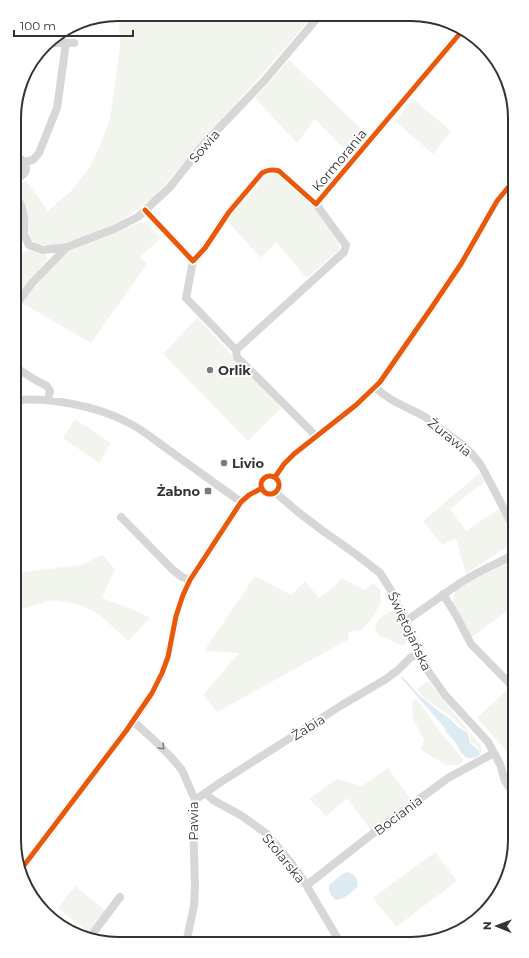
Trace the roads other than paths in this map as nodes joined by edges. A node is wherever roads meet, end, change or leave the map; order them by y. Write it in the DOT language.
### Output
graph roads {
  1 [pos="315,21"];
  2 [pos="459,34"];
  3 [pos="56,44"];
  4 [pos="21,160"];
  5 [pos="24,162"];
  6 [pos="21,176"];
  7 [pos="508,188"];
  8 [pos="316,204"];
  9 [pos="21,206"];
  10 [pos="145,210"];
  11 [pos="67,247"];
  12 [pos="193,262"];
  13 [pos="21,298"];
  14 [pos="236,350"];
  15 [pos="21,371"];
  16 [pos="375,387"];
  17 [pos="21,400"];
  18 [pos="48,400"];
  19 [pos="316,436"];
  20 [pos="275,477"];
  21 [pos="262,488"];
  22 [pos="276,493"];
  23 [pos="241,502"];
  24 [pos="121,517"];
  25 [pos="508,517"];
  26 [pos="508,558"];
  27 [pos="190,580"];
  28 [pos="443,594"];
  29 [pos="406,621"];
  30 [pos="419,653"];
  31 [pos="508,682"];
  32 [pos="133,721"];
  33 [pos="494,753"];
  34 [pos="508,786"];
  35 [pos="205,793"];
  36 [pos="195,800"];
  37 [pos="25,866"];
  38 [pos="307,885"];
  39 [pos="120,897"];
  40 [pos="93,934"];
  41 [pos="187,937"];
  42 [pos="337,937"];
  1 -- 10 [label="street, Sowia"];
  2 -- 8 [label="street, Kormorania"];
  3 -- 5 [label="street"];
  4 -- 5 [label="street"];
  5 -- 6 [label="street"];
  7 -- 16 [label="street"];
  8 -- 12 [label="street, Kormorania"];
  8 -- 14 [label="street"];
  9 -- 11 [label="street, Sowia"];
  10 -- 11 [label="street, Sowia"];
  10 -- 12 [label="street"];
  11 -- 13 [label="street, Sowia"];
  12 -- 14 [label="street"];
  14 -- 19 [label="street"];
  15 -- 18 [label="street"];
  16 -- 19 [label="street"];
  16 -- 25 [label="street, Żurawia"];
  17 -- 18 [label="street"];
  18 -- 23 [label="street"];
  19 -- 20 [label="street"];
  20 -- 21 [label="street"];
  20 -- 22 [label="street"];
  21 -- 22 [label="street"];
  21 -- 23 [label="street"];
  22 -- 29 [label="street, Świętojańska"];
  23 -- 27 [label="street"];
  24 -- 27 [label="street"];
  26 -- 28 [label="street"];
  27 -- 32 [label="street"];
  28 -- 29 [label="street"];
  28 -- 31 [label="street"];
  29 -- 30 [label="street, Świętojańska"];
  30 -- 33 [label="street, Świętojańska"];
  30 -- 35 [label="street, Żabia"];
  32 -- 36 [label="street, Pawia, one-way"];
  32 -- 37 [label="street"];
  33 -- 34 [label="street, Świętojańska"];
  33 -- 38 [label="street, Bociania"];
  35 -- 36 [label="street, Żabia"];
  35 -- 38 [label="street, Stolarska"];
  36 -- 41 [label="street, Pawia"];
  38 -- 42 [label="street, Stolarska"];
  39 -- 40 [label="street"];
}
